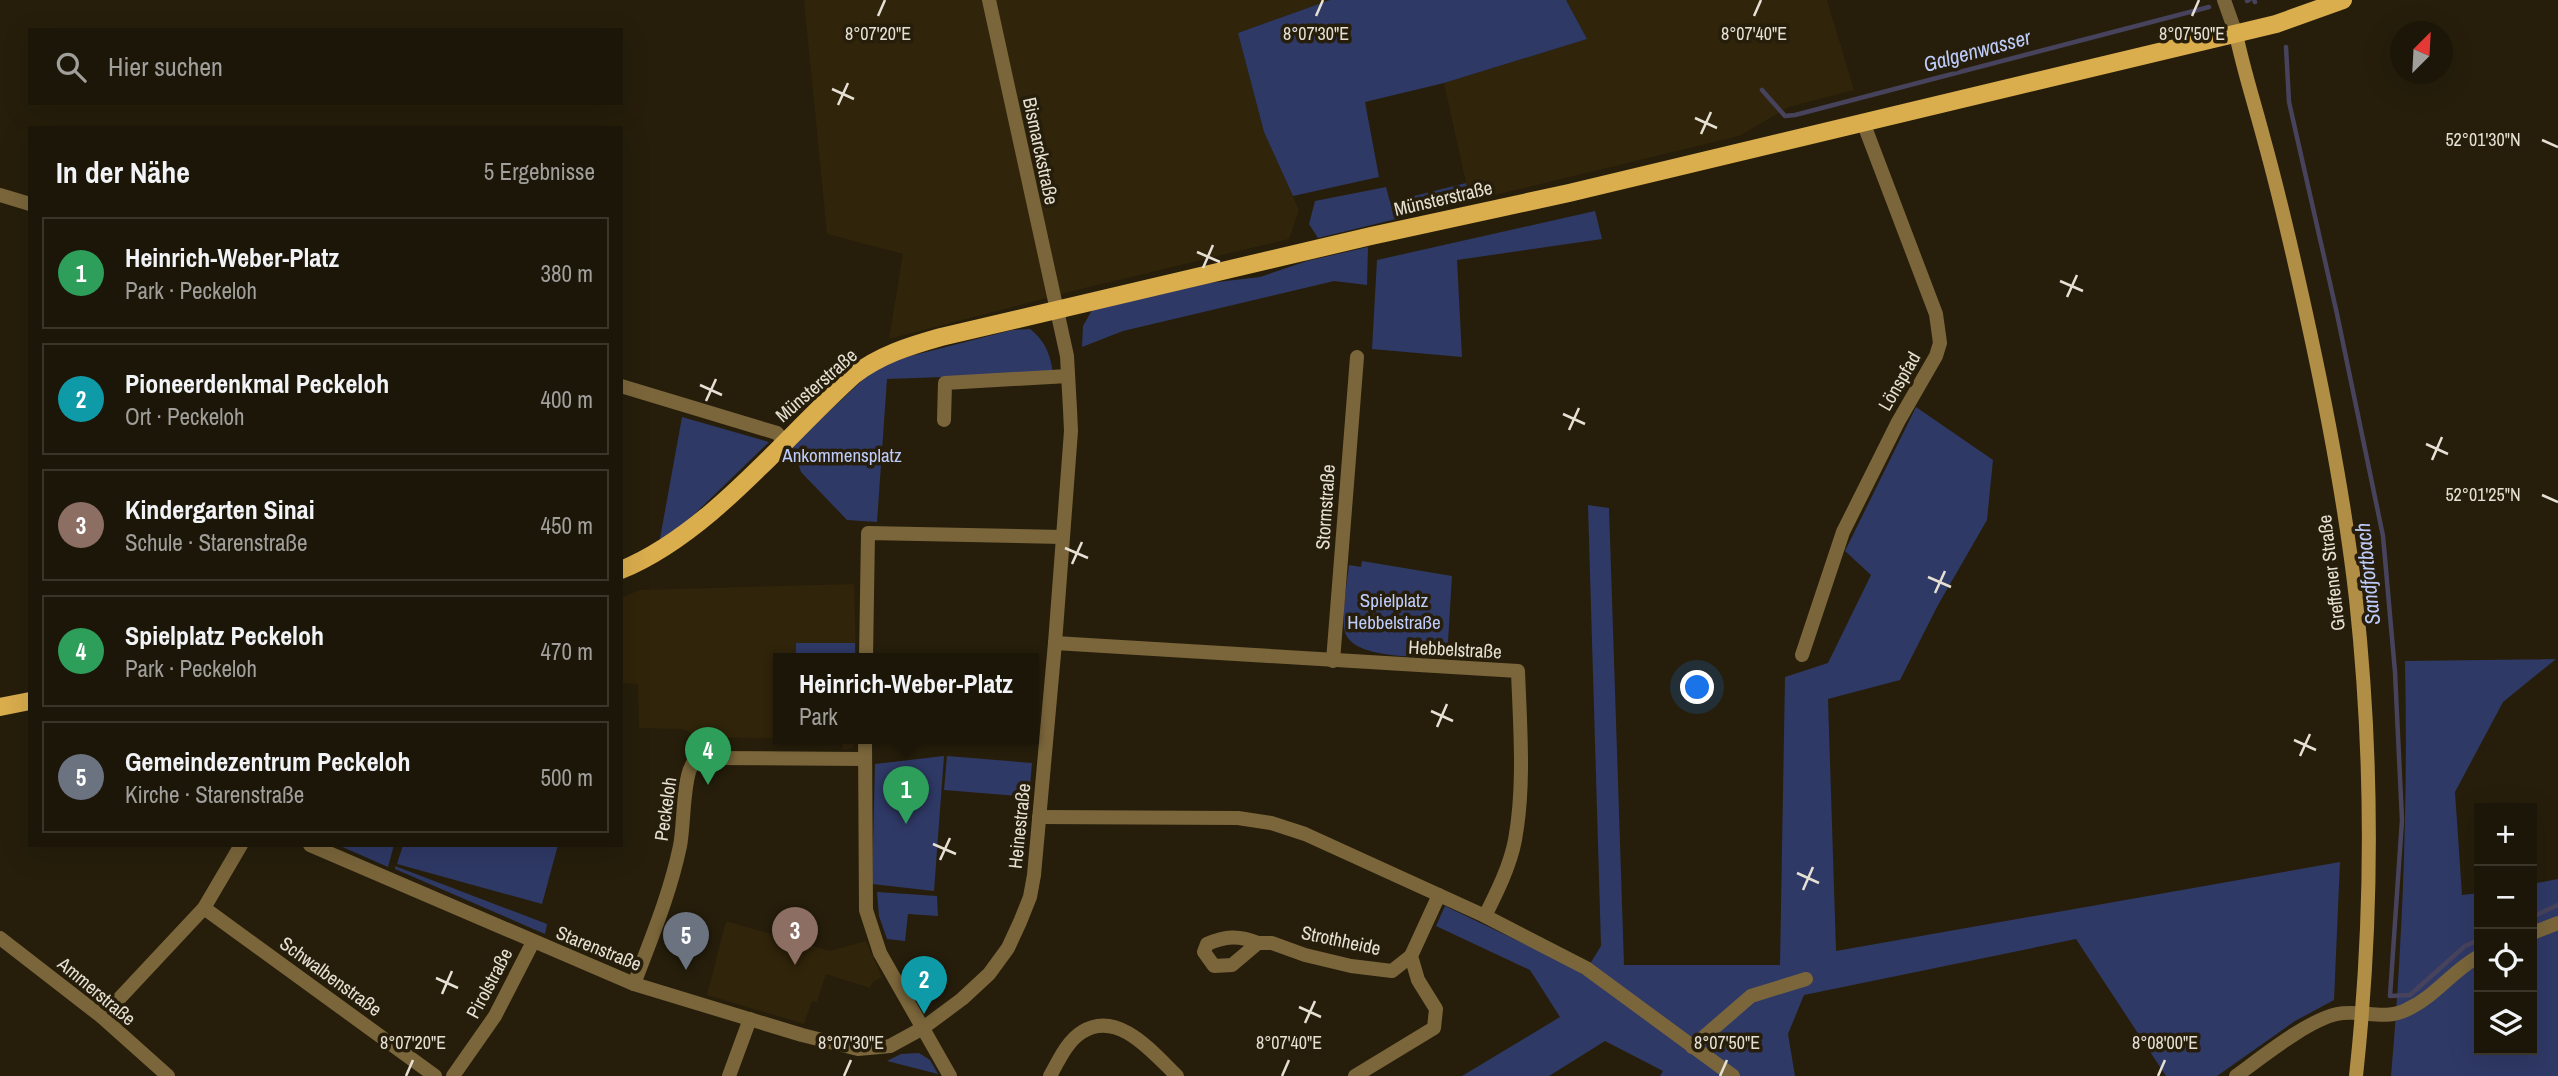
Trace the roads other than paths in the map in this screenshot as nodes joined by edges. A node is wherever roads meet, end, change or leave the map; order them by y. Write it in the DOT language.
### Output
graph roads {
  1 [pos="989,0"];
  2 [pos="2224,0"];
  3 [pos="2343,0"];
  4 [pos="2236,34"];
  5 [pos="1863,122"];
  6 [pos="0,195"];
  7 [pos="28,203"];
  8 [pos="1056,310"];
  9 [pos="1357,357"];
  10 [pos="1068,376"];
  11 [pos="623,387"];
  12 [pos="944,421"];
  13 [pos="784,442"];
  14 [pos="1062,537"];
  15 [pos="623,569"];
  16 [pos="1055,643"];
  17 [pos="866,653"];
  18 [pos="1802,655"];
  19 [pos="1333,661"];
  20 [pos="28,701"];
  21 [pos="0,707"];
  22 [pos="865,744"];
  23 [pos="864,760"];
  24 [pos="1039,817"];
  25 [pos="240,847"];
  26 [pos="315,847"];
  27 [pos="1438,895"];
  28 [pos="204,908"];
  29 [pos="1485,916"];
  30 [pos="2558,923"];
  31 [pos="2537,931"];
  32 [pos="533,942"];
  33 [pos="1258,943"];
  34 [pos="3,944"];
  35 [pos="1411,956"];
  36 [pos="2474,959"];
  37 [pos="1806,979"];
  38 [pos="634,984"];
  39 [pos="2362,1015"];
  40 [pos="102,1017"];
  41 [pos="750,1019"];
  42 [pos="923,1028"];
  43 [pos="1692,1047"];
  44 [pos="168,1076"];
  45 [pos="435,1076"];
  46 [pos="453,1076"];
  47 [pos="729,1076"];
  48 [pos="950,1076"];
  49 [pos="1050,1076"];
  50 [pos="1177,1076"];
  51 [pos="1354,1076"];
  52 [pos="1733,1076"];
  53 [pos="2236,1076"];
  54 [pos="2356,1076"];
  1 -- 8 [label="street, Bismarckstraße"];
  2 -- 4 [label="street"];
  3 -- 4 [label="main road, Münsterstraße"];
  4 -- 5 [label="main road, Münsterstraße"];
  4 -- 39 [label="main road, Greffener Straße"];
  5 -- 8 [label="main road, Münsterstraße"];
  5 -- 18 [label="street, Lönspfad"];
  6 -- 7 [label="street"];
  8 -- 10 [label="street, Heinestraße"];
  8 -- 13 [label="main road, Münsterstraße"];
  9 -- 19 [label="street, Stormstraße"];
  10 -- 12 [label="street"];
  10 -- 14 [label="street, Heinestraße"];
  11 -- 13 [label="street"];
  13 -- 15 [label="main road, Münsterstraße"];
  14 -- 16 [label="street, Heinestraße"];
  14 -- 17 [label="street"];
  16 -- 19 [label="street, Hebbelstraße"];
  16 -- 24 [label="street, Heinestraße"];
  19 -- 29 [label="street, Hebbelstraße"];
  20 -- 21 [label="main road"];
  22 -- 23 [label="street"];
  23 -- 38 [label="street, Peckeloh"];
  23 -- 42 [label="street"];
  24 -- 27 [label="street"];
  24 -- 42 [label="street, Heinestraße"];
  25 -- 28 [label="street"];
  26 -- 32 [label="street, Starenstraße"];
  27 -- 29 [label="street"];
  27 -- 35 [label="street"];
  28 -- 40 [label="street"];
  28 -- 45 [label="street, Schwalbenstraße"];
  29 -- 43 [label="street"];
  30 -- 31 [label="street"];
  32 -- 38 [label="street, Starenstraße"];
  32 -- 46 [label="street, Pirolstraße"];
  33 -- 35 [label="street, Strothheide"];
  34 -- 40 [label="street, Ammerstraße"];
  35 -- 51 [label="street"];
  36 -- 39 [label="street"];
  37 -- 43 [label="street"];
  38 -- 41 [label="street, Starenstraße"];
  39 -- 53 [label="street"];
  39 -- 54 [label="main road, Greffener Straße"];
  40 -- 44 [label="street, Ammerstraße"];
  41 -- 42 [label="street, Starenstraße"];
  41 -- 47 [label="street"];
  42 -- 48 [label="street"];
  43 -- 52 [label="street"];
  49 -- 50 [label="street"];
}
